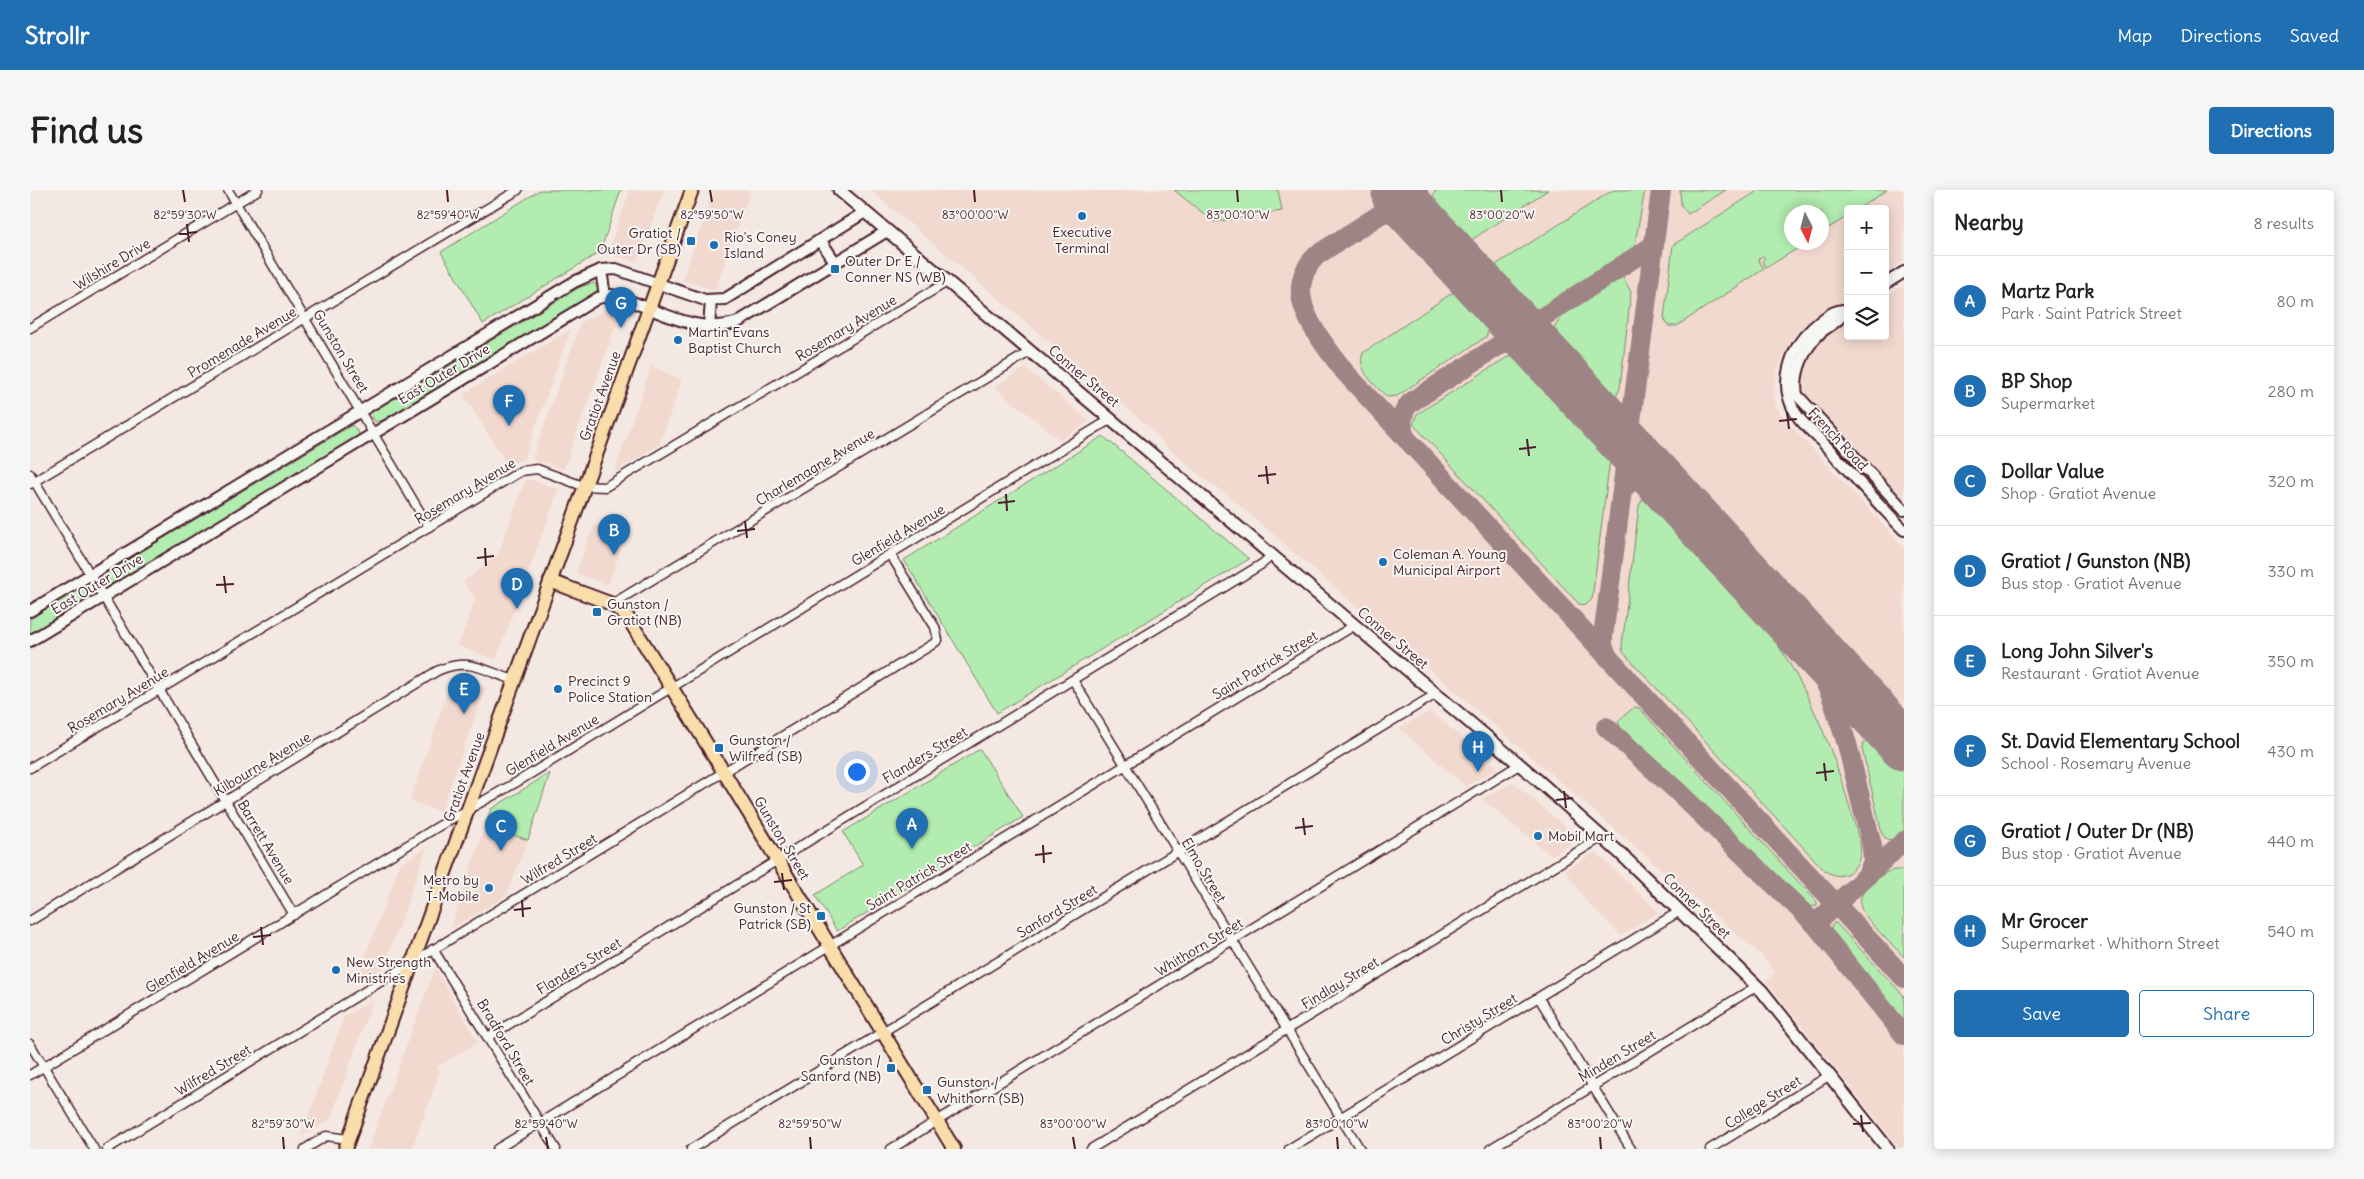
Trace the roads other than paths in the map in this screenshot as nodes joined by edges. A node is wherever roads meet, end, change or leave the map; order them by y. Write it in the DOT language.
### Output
graph roads {
  1 [pos="228,190"];
  2 [pos="258,190"];
  3 [pos="518,190"];
  4 [pos="692,190"];
  5 [pos="839,190"];
  6 [pos="236,204"];
  7 [pos="865,212"];
  8 [pos="887,231"];
  9 [pos="821,241"];
  10 [pos="835,262"];
  11 [pos="601,270"];
  12 [pos="1904,272"];
  13 [pos="1889,281"];
  14 [pos="947,282"];
  15 [pos="658,283"];
  16 [pos="605,296"];
  17 [pos="711,301"];
  18 [pos="649,307"];
  19 [pos="1844,309"];
  20 [pos="303,319"];
  21 [pos="709,327"];
  22 [pos="30,328"];
  23 [pos="1032,351"];
  24 [pos="360,412"];
  25 [pos="1111,419"];
  26 [pos="373,432"];
  27 [pos="30,474"];
  28 [pos="32,483"];
  29 [pos="584,486"];
  30 [pos="1904,510"];
  31 [pos="429,527"];
  32 [pos="1904,530"];
  33 [pos="890,554"];
  34 [pos="1271,556"];
  35 [pos="90,574"];
  36 [pos="550,582"];
  37 [pos="104,596"];
  38 [pos="612,604"];
  39 [pos="30,610"];
  40 [pos="1355,625"];
  41 [pos="30,641"];
  42 [pos="514,680"];
  43 [pos="1073,680"];
  44 [pos="672,687"];
  45 [pos="160,690"];
  46 [pos="1436,694"];
  47 [pos="1125,765"];
  48 [pos="1519,765"];
  49 [pos="30,768"];
  50 [pos="725,773"];
  51 [pos="226,801"];
  52 [pos="468,809"];
  53 [pos="1602,837"];
  54 [pos="1178,852"];
  55 [pos="778,860"];
  56 [pos="1680,911"];
  57 [pos="294,915"];
  58 [pos="30,921"];
  59 [pos="1233,940"];
  60 [pos="830,946"];
  61 [pos="433,949"];
  62 [pos="413,962"];
  63 [pos="1757,986"];
  64 [pos="1539,998"];
  65 [pos="1287,1030"];
  66 [pos="883,1032"];
  67 [pos="488,1037"];
  68 [pos="30,1044"];
  69 [pos="44,1067"];
  70 [pos="30,1075"];
  71 [pos="1830,1075"];
  72 [pos="1593,1086"];
  73 [pos="1341,1117"];
  74 [pos="937,1121"];
  75 [pos="540,1123"];
  76 [pos="346,1144"];
  77 [pos="94,1149"];
  78 [pos="107,1149"];
  79 [pos="305,1149"];
  80 [pos="497,1149"];
  81 [pos="556,1149"];
  82 [pos="691,1149"];
  83 [pos="890,1149"];
  84 [pos="954,1149"];
  85 [pos="1091,1149"];
  86 [pos="1289,1149"];
  87 [pos="1360,1149"];
  88 [pos="1490,1149"];
  89 [pos="1631,1149"];
  90 [pos="1710,1149"];
  91 [pos="1888,1149"];
  1 -- 6 [label="street, Gunston Street"];
  2 -- 6 [label="street, Wilshire Drive"];
  3 -- 20 [label="street, Promenade Avenue"];
  4 -- 15 [label="main road, Gratiot Avenue"];
  5 -- 7 [label="main road, Conner Street"];
  6 -- 20 [label="street, Gunston Street"];
  6 -- 22 [label="street, Wilshire Drive"];
  7 -- 8 [label="main road, Conner Street"];
  7 -- 9 [label="street"];
  8 -- 10 [label="street"];
  8 -- 14 [label="main road, Conner Street"];
  9 -- 10 [label="street"];
  9 -- 17 [label="street"];
  10 -- 21 [label="street"];
  11 -- 15 [label="street, East Outer Drive"];
  11 -- 16 [label="street"];
  11 -- 24 [label="street, East Outer Drive"];
  12 -- 13 [label="street"];
  14 -- 23 [label="main road, Conner Street"];
  14 -- 29 [label="street, Rosemary Avenue"];
  15 -- 17 [label="street, East Outer Drive"];
  15 -- 18 [label="main road, Gratiot Avenue"];
  16 -- 18 [label="street"];
  16 -- 26 [label="street, East Outer Drive"];
  17 -- 21 [label="street"];
  18 -- 21 [label="street"];
  18 -- 29 [label="main road, Gratiot Avenue"];
  19 -- 30 [label="street"];
  19 -- 32 [label="street, French Road"];
  20 -- 24 [label="street, Gunston Street"];
  20 -- 28 [label="street, Promenade Avenue"];
  23 -- 25 [label="main road, Conner Street"];
  23 -- 38 [label="street, Charlemagne Avenue"];
  24 -- 26 [label="street, Gunston Street"];
  24 -- 35 [label="street, East Outer Drive"];
  25 -- 33 [label="street, Glenfield Avenue"];
  25 -- 34 [label="main road, Conner Street"];
  26 -- 31 [label="street, Gunston Street"];
  26 -- 37 [label="street, East Outer Drive"];
  27 -- 28 [label="street, Barrett Avenue"];
  28 -- 35 [label="street, Barrett Avenue"];
  29 -- 31 [label="street, Rosemary Avenue"];
  29 -- 36 [label="main road, Gratiot Avenue"];
  31 -- 45 [label="street, Rosemary Avenue"];
  33 -- 44 [label="street, Glenfield Avenue"];
  33 -- 50 [label="street, Wilfred Street"];
  34 -- 40 [label="main road, Conner Street"];
  34 -- 43 [label="street, Flanders Street"];
  35 -- 37 [label="street, Barrett Avenue"];
  35 -- 39 [label="street, East Outer Drive"];
  36 -- 38 [label="main road, Gunston Street"];
  36 -- 42 [label="main road, Gratiot Avenue"];
  37 -- 41 [label="street, East Outer Drive"];
  37 -- 45 [label="street, Barrett Avenue"];
  38 -- 44 [label="main road, Gunston Street"];
  40 -- 46 [label="main road, Conner Street"];
  40 -- 47 [label="street, Saint Patrick Street"];
  42 -- 51 [label="street, Kilbourne Avenue"];
  42 -- 52 [label="main road, Gratiot Avenue"];
  43 -- 47 [label="street, Elmo Street"];
  43 -- 55 [label="street, Flanders Street"];
  44 -- 50 [label="main road, Gunston Street"];
  44 -- 52 [label="street, Glenfield Avenue"];
  45 -- 49 [label="street, Rosemary Avenue"];
  45 -- 51 [label="street, Barrett Avenue"];
  46 -- 48 [label="main road, Conner Street"];
  46 -- 54 [label="street, Sanford Street"];
  47 -- 54 [label="street, Elmo Street"];
  47 -- 60 [label="street, Saint Patrick Street"];
  48 -- 53 [label="main road, Conner Street"];
  48 -- 59 [label="street, Whithorn Street"];
  50 -- 55 [label="main road, Gunston Street"];
  50 -- 61 [label="street, Wilfred Street"];
  51 -- 57 [label="street, Barrett Avenue"];
  51 -- 58 [label="street, Kilbourne Avenue"];
  52 -- 57 [label="street, Glenfield Avenue"];
  52 -- 62 [label="main road, Gratiot Avenue"];
  53 -- 56 [label="main road, Conner Street"];
  53 -- 65 [label="street, Findlay Street"];
  54 -- 59 [label="street, Elmo Street"];
  54 -- 66 [label="street, Sanford Street"];
  55 -- 60 [label="main road, Gunston Street"];
  55 -- 67 [label="street, Flanders Street"];
  56 -- 63 [label="main road, Conner Street"];
  56 -- 64 [label="street, Christy Street"];
  57 -- 69 [label="street, Glenfield Avenue"];
  59 -- 65 [label="street, Elmo Street"];
  59 -- 74 [label="street, Whithorn Street"];
  60 -- 66 [label="main road, Gunston Street"];
  60 -- 75 [label="street, Saint Patrick Street"];
  61 -- 62 [label="street, Wilfred Street"];
  61 -- 67 [label="street, Bradford Street"];
  62 -- 76 [label="main road, Gratiot Avenue"];
  62 -- 78 [label="street, Wilfred Street"];
  63 -- 71 [label="main road, Conner Street"];
  63 -- 72 [label="street, Minden Street"];
  64 -- 72 [label="street"];
  64 -- 73 [label="street, Christy Street"];
  65 -- 73 [label="street, Elmo Street"];
  65 -- 85 [label="street, Findlay Street"];
  66 -- 74 [label="main road, Gunston Street"];
  66 -- 82 [label="street, Sanford Street"];
  67 -- 75 [label="street, Bradford Street"];
  68 -- 69 [label="street"];
  69 -- 70 [label="street, Glenfield Avenue"];
  69 -- 77 [label="street"];
  71 -- 90 [label="street, College Street"];
  71 -- 91 [label="main road, Conner Street"];
  72 -- 88 [label="street, Minden Street"];
  72 -- 89 [label="street"];
  73 -- 86 [label="street, Christy Street"];
  73 -- 87 [label="street, Elmo Street"];
  74 -- 83 [label="street, Whithorn Street"];
  74 -- 84 [label="main road, Gunston Street"];
  75 -- 80 [label="street, Saint Patrick Street"];
  75 -- 81 [label="street, Bradford Street"];
  76 -- 79 [label="street"];
}
